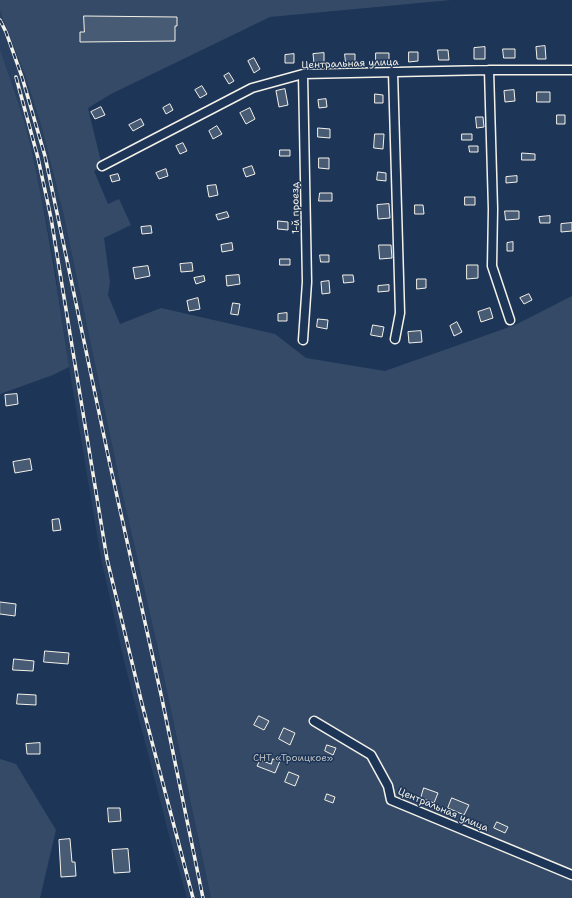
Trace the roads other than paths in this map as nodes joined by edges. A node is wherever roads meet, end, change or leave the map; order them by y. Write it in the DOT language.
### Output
graph roads {
  1 [pos="489,70"];
  2 [pos="572,70"];
  3 [pos="393,72"];
  4 [pos="303,74"];
  5 [pos="102,166"];
  6 [pos="510,320"];
  7 [pos="395,339"];
  8 [pos="303,340"];
  9 [pos="314,721"];
  10 [pos="572,875"];
  1 -- 2 [label="street, Центральная улица"];
  1 -- 3 [label="street, Центральная улица"];
  1 -- 6 [label="street"];
  3 -- 4 [label="street, Центральная улица"];
  3 -- 7 [label="street"];
  4 -- 5 [label="street, Центральная улица"];
  4 -- 8 [label="street, 1-й проезд"];
  9 -- 10 [label="street, Центральная улица"];
}
